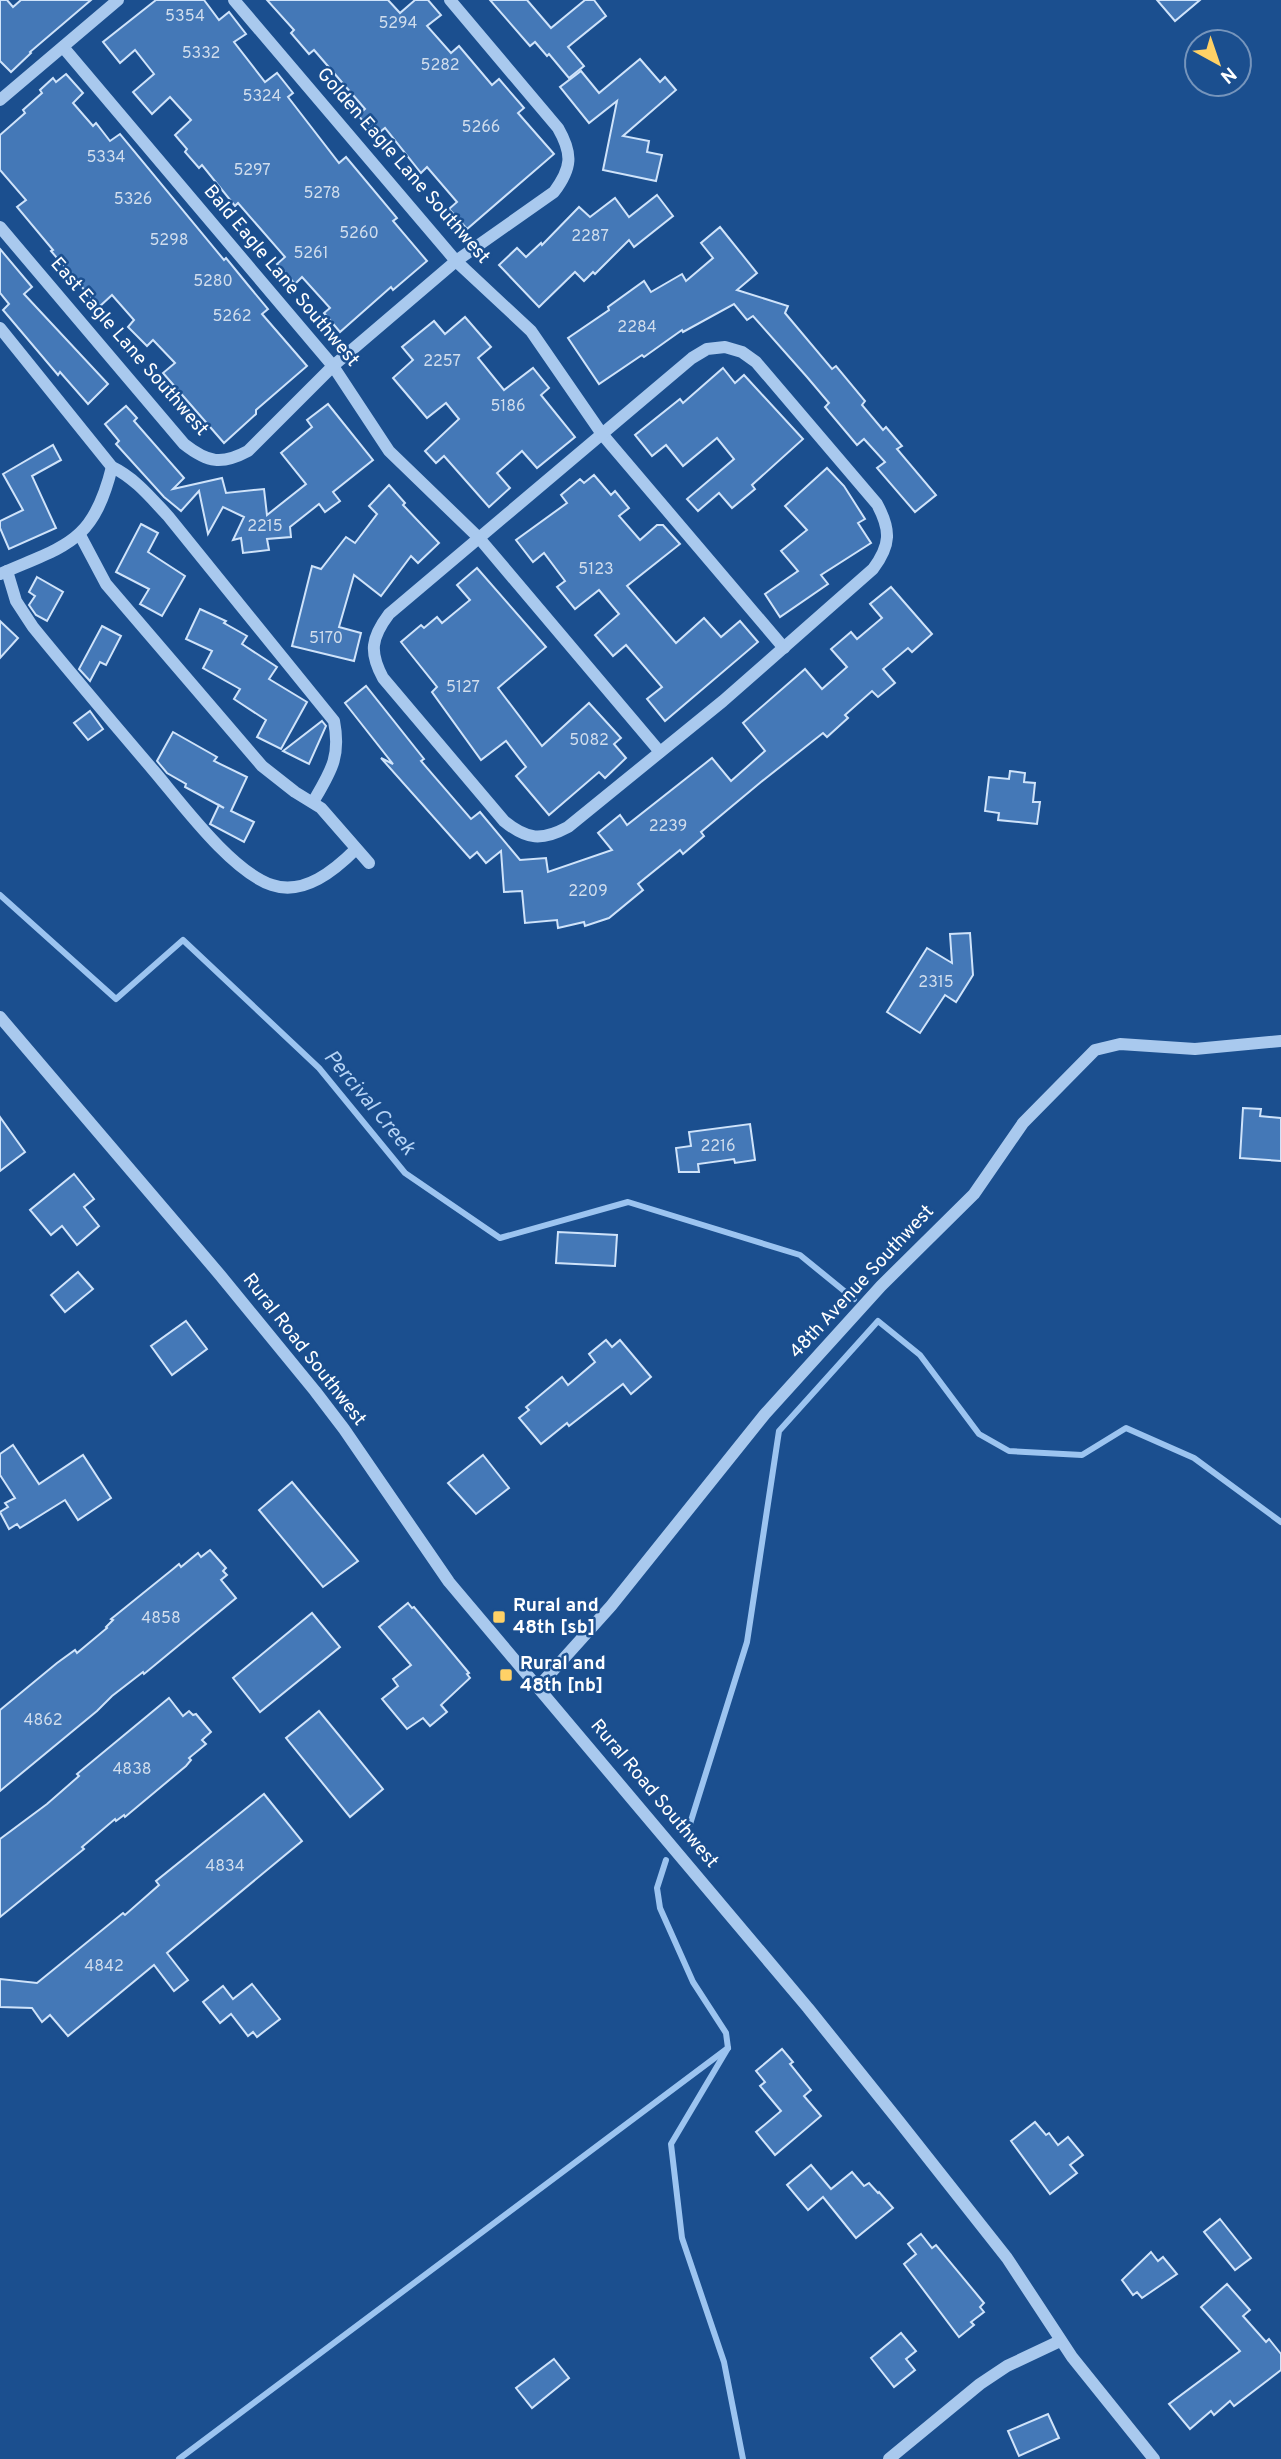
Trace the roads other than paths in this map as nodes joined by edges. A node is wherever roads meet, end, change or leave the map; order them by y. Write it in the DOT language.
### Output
graph roads {
  1 [pos="118,0"];
  2 [pos="234,0"];
  3 [pos="450,0"];
  4 [pos="63,47"];
  5 [pos="0,100"];
  6 [pos="0,227"];
  7 [pos="456,261"];
  8 [pos="0,328"];
  9 [pos="333,366"];
  10 [pos="602,434"];
  11 [pos="112,467"];
  12 [pos="80,535"];
  13 [pos="479,538"];
  14 [pos="4,572"];
  15 [pos="784,648"];
  16 [pos="660,752"];
  17 [pos="313,802"];
  18 [pos="356,849"];
  19 [pos="369,863"];
  20 [pos="0,1017"];
  21 [pos="1281,1041"];
  22 [pos="539,1686"];
  23 [pos="1060,2341"];
  24 [pos="889,2459"];
  25 [pos="1154,2459"];
  1 -- 4 [label="street"];
  2 -- 7 [label="street, Golden Eagle Lane Southwest"];
  3 -- 7 [label="street, East Eagle Lane Southwest"];
  4 -- 5 [label="street"];
  4 -- 9 [label="street, Bald Eagle Lane Southwest"];
  6 -- 9 [label="street, East Eagle Lane Southwest"];
  7 -- 9 [label="street, East Eagle Lane Southwest"];
  7 -- 10 [label="street, Golden Eagle Lane Southwest"];
  8 -- 11 [label="street"];
  9 -- 13 [label="street, Bald Eagle Lane Southwest"];
  10 -- 13 [label="street"];
  10 -- 15 [label="street, Golden Eagle Lane Southwest"];
  10 -- 15 [label="street"];
  11 -- 12 [label="street"];
  11 -- 17 [label="street"];
  12 -- 14 [label="street"];
  12 -- 17 [label="street"];
  13 -- 16 [label="street, Bald Eagle Lane Southwest"];
  13 -- 16 [label="street"];
  14 -- 18 [label="street"];
  15 -- 16 [label="street"];
  17 -- 18 [label="street"];
  18 -- 19 [label="street"];
  20 -- 22 [label="street, Rural Road Southwest"];
  21 -- 22 [label="street, 48th Avenue Southwest"];
  22 -- 23 [label="street, Rural Road Southwest"];
  23 -- 24 [label="street"];
  23 -- 25 [label="street, Rural Road Southwest"];
}
